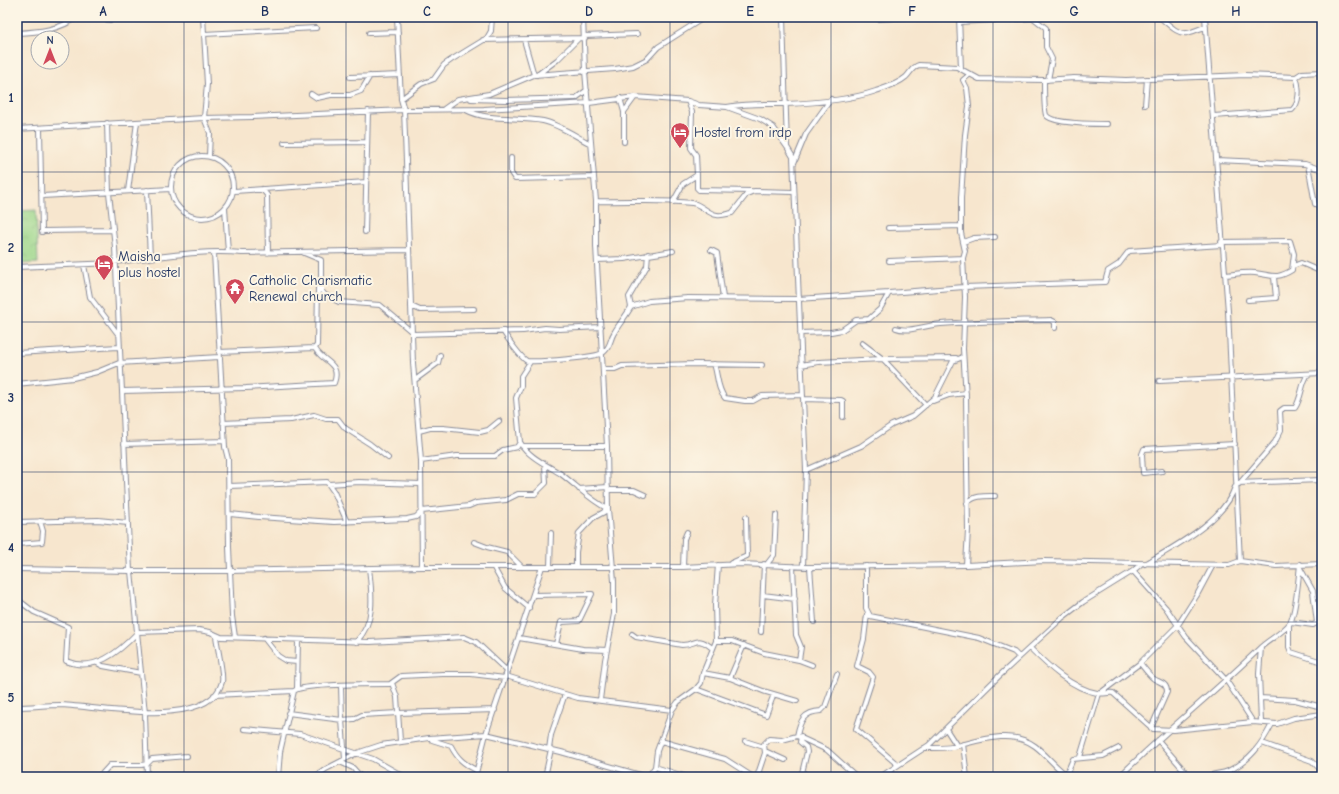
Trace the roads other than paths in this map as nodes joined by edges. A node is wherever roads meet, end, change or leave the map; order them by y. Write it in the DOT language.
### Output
graph roads {
  1 [pos="77,17"];
  2 [pos="95,17"];
  3 [pos="116,17"];
  4 [pos="204,17"];
  5 [pos="397,17"];
  6 [pos="492,17"];
  7 [pos="583,17"];
  8 [pos="705,17"];
  9 [pos="783,17"];
  10 [pos="878,17"];
  11 [pos="910,17"];
  12 [pos="959,17"];
  13 [pos="1159,17"];
  14 [pos="1206,17"];
  15 [pos="1032,18"];
  16 [pos="960,22"];
  17 [pos="1206,27"];
  18 [pos="316,28"];
  19 [pos="17,32"];
  20 [pos="398,32"];
  21 [pos="369,33"];
  22 [pos="204,34"];
  23 [pos="637,34"];
  24 [pos="585,37"];
  25 [pos="578,39"];
  26 [pos="483,40"];
  27 [pos="524,40"];
  28 [pos="961,70"];
  29 [pos="585,71"];
  30 [pos="1320,72"];
  31 [pos="400,75"];
  32 [pos="535,75"];
  33 [pos="969,75"];
  34 [pos="350,76"];
  35 [pos="370,76"];
  36 [pos="1296,77"];
  37 [pos="1322,77"];
  38 [pos="1211,78"];
  39 [pos="1147,79"];
  40 [pos="1046,80"];
  41 [pos="587,90"];
  42 [pos="311,94"];
  43 [pos="635,97"];
  44 [pos="463,98"];
  45 [pos="620,98"];
  46 [pos="401,99"];
  47 [pos="831,99"];
  48 [pos="688,101"];
  49 [pos="589,103"];
  50 [pos="786,104"];
  51 [pos="1145,105"];
  52 [pos="727,107"];
  53 [pos="465,109"];
  54 [pos="404,110"];
  55 [pos="444,110"];
  56 [pos="368,111"];
  57 [pos="624,112"];
  58 [pos="1214,116"];
  59 [pos="204,118"];
  60 [pos="137,122"];
  61 [pos="107,123"];
  62 [pos="1107,124"];
  63 [pos="17,129"];
  64 [pos="40,129"];
  65 [pos="366,142"];
  66 [pos="624,142"];
  67 [pos="284,143"];
  68 [pos="591,144"];
  69 [pos="787,147"];
  70 [pos="209,156"];
  71 [pos="511,158"];
  72 [pos="1217,160"];
  73 [pos="1308,165"];
  74 [pos="792,167"];
  75 [pos="1322,170"];
  76 [pos="697,175"];
  77 [pos="593,177"];
  78 [pos="366,182"];
  79 [pos="171,189"];
  80 [pos="262,189"];
  81 [pos="270,189"];
  82 [pos="147,190"];
  83 [pos="128,191"];
  84 [pos="234,191"];
  85 [pos="754,191"];
  86 [pos="794,192"];
  87 [pos="109,193"];
  88 [pos="267,195"];
  89 [pos="42,196"];
  90 [pos="596,201"];
  91 [pos="673,202"];
  92 [pos="1322,206"];
  93 [pos="225,208"];
  94 [pos="961,226"];
  95 [pos="888,228"];
  96 [pos="113,230"];
  97 [pos="365,232"];
  98 [pos="995,236"];
  99 [pos="963,242"];
  100 [pos="1222,243"];
  101 [pos="409,250"];
  102 [pos="673,250"];
  103 [pos="711,250"];
  104 [pos="301,251"];
  105 [pos="228,252"];
  106 [pos="268,253"];
  107 [pos="214,254"];
  108 [pos="648,254"];
  109 [pos="150,258"];
  110 [pos="964,258"];
  111 [pos="597,260"];
  112 [pos="889,261"];
  113 [pos="114,263"];
  114 [pos="84,264"];
  115 [pos="1293,266"];
  116 [pos="17,267"];
  117 [pos="1322,272"];
  118 [pos="1226,275"];
  119 [pos="1274,277"];
  120 [pos="321,284"];
  121 [pos="964,287"];
  122 [pos="889,293"];
  123 [pos="723,298"];
  124 [pos="798,299"];
  125 [pos="1248,300"];
  126 [pos="411,306"];
  127 [pos="631,307"];
  128 [pos="474,309"];
  129 [pos="964,323"];
  130 [pos="601,327"];
  131 [pos="896,328"];
  132 [pos="1055,328"];
  133 [pos="503,331"];
  134 [pos="412,333"];
  135 [pos="800,333"];
  136 [pos="118,334"];
  137 [pos="862,343"];
  138 [pos="118,347"];
  139 [pos="315,348"];
  140 [pos="219,352"];
  141 [pos="17,353"];
  142 [pos="603,353"];
  143 [pos="440,355"];
  144 [pos="963,356"];
  145 [pos="219,357"];
  146 [pos="957,358"];
  147 [pos="883,359"];
  148 [pos="530,362"];
  149 [pos="119,363"];
  150 [pos="714,364"];
  151 [pos="762,365"];
  152 [pos="801,365"];
  153 [pos="603,368"];
  154 [pos="1322,373"];
  155 [pos="1308,374"];
  156 [pos="1230,377"];
  157 [pos="415,380"];
  158 [pos="1159,381"];
  159 [pos="17,384"];
  160 [pos="221,389"];
  161 [pos="122,391"];
  162 [pos="966,393"];
  163 [pos="803,397"];
  164 [pos="931,402"];
  165 [pos="926,405"];
  166 [pos="843,417"];
  167 [pos="499,421"];
  168 [pos="223,423"];
  169 [pos="419,431"];
  170 [pos="224,441"];
  171 [pos="124,444"];
  172 [pos="521,444"];
  173 [pos="1235,444"];
  174 [pos="607,446"];
  175 [pos="388,458"];
  176 [pos="421,461"];
  177 [pos="545,465"];
  178 [pos="806,470"];
  179 [pos="1162,472"];
  180 [pos="1322,480"];
  181 [pos="1237,482"];
  182 [pos="329,484"];
  183 [pos="421,484"];
  184 [pos="229,486"];
  185 [pos="579,489"];
  186 [pos="608,489"];
  187 [pos="645,495"];
  188 [pos="995,496"];
  189 [pos="967,503"];
  190 [pos="607,508"];
  191 [pos="422,511"];
  192 [pos="230,514"];
  193 [pos="776,515"];
  194 [pos="746,517"];
  195 [pos="40,521"];
  196 [pos="17,522"];
  197 [pos="347,522"];
  198 [pos="128,523"];
  199 [pos="687,532"];
  200 [pos="552,533"];
  201 [pos="474,542"];
  202 [pos="17,544"];
  203 [pos="1240,561"];
  204 [pos="766,564"];
  205 [pos="1143,564"];
  206 [pos="1322,564"];
  207 [pos="718,565"];
  208 [pos="725,565"];
  209 [pos="966,565"];
  210 [pos="1213,565"];
  211 [pos="614,566"];
  212 [pos="793,566"];
  213 [pos="866,566"];
  214 [pos="1300,566"];
  215 [pos="422,567"];
  216 [pos="522,567"];
  217 [pos="542,567"];
  218 [pos="550,567"];
  219 [pos="576,567"];
  220 [pos="683,567"];
  221 [pos="803,567"];
  222 [pos="810,567"];
  223 [pos="369,568"];
  224 [pos="494,568"];
  225 [pos="17,569"];
  226 [pos="130,571"];
  227 [pos="231,571"];
  228 [pos="1133,571"];
  229 [pos="533,594"];
  230 [pos="763,595"];
  231 [pos="17,599"];
  232 [pos="795,599"];
  233 [pos="529,608"];
  234 [pos="867,614"];
  235 [pos="814,622"];
  236 [pos="1290,624"];
  237 [pos="1178,625"];
  238 [pos="137,632"];
  239 [pos="761,632"];
  240 [pos="632,634"];
  241 [pos="216,636"];
  242 [pos="235,637"];
  243 [pos="264,638"];
  244 [pos="518,638"];
  245 [pos="298,640"];
  246 [pos="716,641"];
  247 [pos="356,642"];
  248 [pos="556,644"];
  249 [pos="744,645"];
  250 [pos="1261,646"];
  251 [pos="712,648"];
  252 [pos="1030,648"];
  253 [pos="607,650"];
  254 [pos="1019,657"];
  255 [pos="799,660"];
  256 [pos="97,662"];
  257 [pos="297,662"];
  258 [pos="1322,662"];
  259 [pos="1140,663"];
  260 [pos="812,665"];
  261 [pos="507,671"];
  262 [pos="141,673"];
  263 [pos="703,673"];
  264 [pos="837,674"];
  265 [pos="506,677"];
  266 [pos="730,678"];
  267 [pos="1226,680"];
  268 [pos="392,683"];
  269 [pos="341,686"];
  270 [pos="696,689"];
  271 [pos="295,690"];
  272 [pos="214,694"];
  273 [pos="565,694"];
  274 [pos="774,694"];
  275 [pos="1099,694"];
  276 [pos="1260,698"];
  277 [pos="600,700"];
  278 [pos="797,701"];
  279 [pos="17,707"];
  280 [pos="1322,708"];
  281 [pos="494,710"];
  282 [pos="672,710"];
  283 [pos="145,713"];
  284 [pos="288,713"];
  285 [pos="398,713"];
  286 [pos="1322,714"];
  287 [pos="342,720"];
  288 [pos="1253,722"];
  289 [pos="1261,722"];
  290 [pos="1272,724"];
  291 [pos="244,728"];
  292 [pos="946,729"];
  293 [pos="1152,729"];
  294 [pos="1168,731"];
  295 [pos="283,732"];
  296 [pos="486,734"];
  297 [pos="799,736"];
  298 [pos="429,738"];
  299 [pos="1159,739"];
  300 [pos="400,741"];
  301 [pos="661,741"];
  302 [pos="745,741"];
  303 [pos="1262,743"];
  304 [pos="963,744"];
  305 [pos="957,746"];
  306 [pos="344,748"];
  307 [pos="923,748"];
  308 [pos="1119,748"];
  309 [pos="550,749"];
  310 [pos="765,749"];
  311 [pos="366,750"];
  312 [pos="357,753"];
  313 [pos="187,756"];
  314 [pos="1080,757"];
  315 [pos="346,759"];
  316 [pos="373,759"];
  317 [pos="785,760"];
  318 [pos="340,762"];
  319 [pos="147,764"];
  320 [pos="898,765"];
  321 [pos="655,767"];
  322 [pos="353,768"];
  323 [pos="476,770"];
  324 [pos="1322,771"];
  325 [pos="1067,776"];
  326 [pos="99,777"];
  327 [pos="147,777"];
  328 [pos="278,777"];
  329 [pos="315,777"];
  330 [pos="361,777"];
  331 [pos="405,777"];
  332 [pos="475,777"];
  333 [pos="545,777"];
  334 [pos="647,777"];
  335 [pos="687,777"];
  336 [pos="753,777"];
  337 [pos="757,777"];
  338 [pos="801,777"];
  339 [pos="857,777"];
  340 [pos="880,777"];
  341 [pos="967,777"];
  342 [pos="1058,777"];
  343 [pos="1119,777"];
  344 [pos="1190,777"];
  345 [pos="1207,777"];
  1 -- 19 [label="street"];
  2 -- 3 [label="street"];
  4 -- 22 [label="street"];
  5 -- 20 [label="street"];
  6 -- 26 [label="street"];
  7 -- 24 [label="street"];
  8 -- 29 [label="street"];
  9 -- 50 [label="street"];
  10 -- 11 [label="street"];
  12 -- 16 [label="street"];
  13 -- 17 [label="street"];
  14 -- 17 [label="street"];
  15 -- 16 [label="street"];
  15 -- 40 [label="street"];
  16 -- 28 [label="street"];
  17 -- 38 [label="street"];
  18 -- 22 [label="street"];
  20 -- 21 [label="street"];
  20 -- 31 [label="street"];
  22 -- 59 [label="street"];
  23 -- 24 [label="street"];
  24 -- 25 [label="street"];
  24 -- 29 [label="street"];
  25 -- 27 [label="street"];
  25 -- 32 [label="street"];
  26 -- 27 [label="street"];
  26 -- 46 [label="street"];
  27 -- 32 [label="street"];
  28 -- 33 [label="street"];
  28 -- 47 [label="street"];
  29 -- 32 [label="street"];
  29 -- 41 [label="street"];
  30 -- 36 [label="street"];
  30 -- 37 [label="street"];
  31 -- 35 [label="street"];
  31 -- 46 [label="street"];
  32 -- 44 [label="street"];
  33 -- 40 [label="street"];
  33 -- 94 [label="street"];
  34 -- 35 [label="street"];
  35 -- 42 [label="street"];
  36 -- 38 [label="street"];
  36 -- 58 [label="street"];
  38 -- 39 [label="street"];
  38 -- 58 [label="street"];
  39 -- 40 [label="street"];
  39 -- 51 [label="street"];
  40 -- 62 [label="street"];
  41 -- 44 [label="street"];
  41 -- 49 [label="street"];
  43 -- 45 [label="street"];
  43 -- 48 [label="street"];
  43 -- 57 [label="street"];
  44 -- 55 [label="street"];
  45 -- 49 [label="street"];
  45 -- 57 [label="street"];
  46 -- 54 [label="street"];
  47 -- 50 [label="street"];
  47 -- 74 [label="street"];
  48 -- 52 [label="street"];
  48 -- 76 [label="street"];
  49 -- 53 [label="street"];
  49 -- 68 [label="street"];
  50 -- 52 [label="street"];
  50 -- 69 [label="street"];
  52 -- 69 [label="street"];
  53 -- 55 [label="street"];
  53 -- 68 [label="street"];
  54 -- 55 [label="street"];
  54 -- 56 [label="street"];
  54 -- 101 [label="street"];
  56 -- 59 [label="street"];
  56 -- 65 [label="street"];
  57 -- 66 [label="street"];
  58 -- 72 [label="street"];
  59 -- 60 [label="street"];
  59 -- 70 [label="street"];
  60 -- 61 [label="street"];
  60 -- 83 [label="street"];
  61 -- 64 [label="street"];
  61 -- 87 [label="street"];
  63 -- 64 [label="street"];
  64 -- 89 [label="street"];
  65 -- 67 [label="street"];
  65 -- 78 [label="street"];
  68 -- 77 [label="street"];
  69 -- 74 [label="street"];
  70 -- 79 [label="street"];
  70 -- 84 [label="street"];
  71 -- 77 [label="street"];
  72 -- 73 [label="street"];
  72 -- 100 [label="street"];
  73 -- 75 [label="street"];
  73 -- 92 [label="street"];
  74 -- 86 [label="street"];
  76 -- 85 [label="street"];
  76 -- 91 [label="street"];
  77 -- 90 [label="street"];
  78 -- 81 [label="street"];
  78 -- 97 [label="street"];
  79 -- 82 [label="street"];
  79 -- 93 [label="street"];
  80 -- 81 [label="street"];
  80 -- 84 [label="street"];
  80 -- 88 [label="street"];
  81 -- 88 [label="street"];
  82 -- 83 [label="street"];
  82 -- 109 [label="street"];
  83 -- 87 [label="street"];
  84 -- 93 [label="street"];
  85 -- 86 [label="street"];
  85 -- 91 [label="street"];
  86 -- 124 [label="street"];
  87 -- 89 [label="street"];
  87 -- 96 [label="street"];
  88 -- 106 [label="street"];
  89 -- 96 [label="street"];
  90 -- 91 [label="street"];
  90 -- 111 [label="street"];
  93 -- 105 [label="street"];
  94 -- 95 [label="street"];
  94 -- 99 [label="street"];
  96 -- 113 [label="street"];
  98 -- 99 [label="street"];
  99 -- 110 [label="street"];
  100 -- 115 [label="street"];
  100 -- 118 [label="street"];
  100 -- 121 [label="street"];
  101 -- 104 [label="street"];
  101 -- 126 [label="street"];
  102 -- 108 [label="street"];
  103 -- 123 [label="street"];
  104 -- 106 [label="street"];
  104 -- 120 [label="street"];
  105 -- 106 [label="street"];
  105 -- 107 [label="street"];
  107 -- 109 [label="street"];
  107 -- 140 [label="street"];
  108 -- 111 [label="street"];
  108 -- 127 [label="street"];
  109 -- 113 [label="street"];
  110 -- 112 [label="street"];
  110 -- 121 [label="street"];
  111 -- 130 [label="street"];
  113 -- 114 [label="street"];
  113 -- 136 [label="street"];
  114 -- 116 [label="street"];
  114 -- 136 [label="street"];
  115 -- 117 [label="street"];
  115 -- 119 [label="street"];
  118 -- 119 [label="street"];
  118 -- 156 [label="street"];
  119 -- 125 [label="street"];
  120 -- 134 [label="street"];
  120 -- 139 [label="street"];
  121 -- 122 [label="street"];
  121 -- 129 [label="street"];
  122 -- 124 [label="street"];
  122 -- 135 [label="street"];
  123 -- 124 [label="street"];
  123 -- 127 [label="street"];
  124 -- 135 [label="street"];
  126 -- 128 [label="street"];
  126 -- 134 [label="street"];
  127 -- 142 [label="street"];
  129 -- 131 [label="street"];
  129 -- 132 [label="street"];
  129 -- 144 [label="street"];
  130 -- 133 [label="street"];
  130 -- 142 [label="street"];
  133 -- 134 [label="street"];
  133 -- 148 [label="street"];
  134 -- 157 [label="street"];
  135 -- 152 [label="street"];
  136 -- 138 [label="street"];
  137 -- 147 [label="street"];
  138 -- 141 [label="street"];
  138 -- 149 [label="street"];
  139 -- 140 [label="street"];
  139 -- 160 [label="street"];
  140 -- 145 [label="street"];
  142 -- 148 [label="street"];
  142 -- 153 [label="street"];
  143 -- 157 [label="street"];
  144 -- 146 [label="street"];
  144 -- 162 [label="street"];
  145 -- 149 [label="street"];
  145 -- 160 [label="street"];
  146 -- 147 [label="street"];
  146 -- 164 [label="street"];
  147 -- 152 [label="street"];
  147 -- 165 [label="street"];
  148 -- 172 [label="street"];
  149 -- 159 [label="street"];
  149 -- 161 [label="street"];
  150 -- 151 [label="street"];
  150 -- 153 [label="street"];
  150 -- 163 [label="street"];
  152 -- 163 [label="street"];
  153 -- 174 [label="street"];
  154 -- 155 [label="street"];
  155 -- 156 [label="street"];
  155 -- 181 [label="street"];
  156 -- 158 [label="street"];
  156 -- 173 [label="street"];
  157 -- 169 [label="street"];
  160 -- 161 [label="street"];
  160 -- 168 [label="street"];
  161 -- 171 [label="street"];
  162 -- 164 [label="street"];
  162 -- 189 [label="street"];
  163 -- 166 [label="street"];
  163 -- 178 [label="street"];
  164 -- 165 [label="street"];
  165 -- 178 [label="street"];
  167 -- 169 [label="street"];
  168 -- 170 [label="street"];
  168 -- 175 [label="street"];
  169 -- 176 [label="street"];
  170 -- 171 [label="street"];
  170 -- 184 [label="street"];
  171 -- 198 [label="street"];
  172 -- 174 [label="street"];
  172 -- 176 [label="street"];
  172 -- 177 [label="street"];
  173 -- 179 [label="street"];
  173 -- 181 [label="street"];
  174 -- 186 [label="street"];
  176 -- 183 [label="street"];
  177 -- 185 [label="street"];
  177 -- 191 [label="street"];
  178 -- 221 [label="street"];
  180 -- 181 [label="street"];
  181 -- 203 [label="street"];
  181 -- 205 [label="street"];
  182 -- 183 [label="street"];
  182 -- 184 [label="street"];
  182 -- 197 [label="street"];
  183 -- 191 [label="street"];
  184 -- 192 [label="street"];
  185 -- 186 [label="street"];
  185 -- 190 [label="street"];
  186 -- 187 [label="street"];
  186 -- 190 [label="street"];
  188 -- 189 [label="street"];
  189 -- 209 [label="street"];
  190 -- 211 [label="street"];
  190 -- 219 [label="street"];
  191 -- 197 [label="street"];
  191 -- 215 [label="street"];
  192 -- 197 [label="street"];
  192 -- 227 [label="street"];
  193 -- 204 [label="street"];
  194 -- 208 [label="street"];
  195 -- 196 [label="street"];
  195 -- 198 [label="street"];
  195 -- 202 [label="street"];
  198 -- 226 [label="street"];
  199 -- 220 [label="street"];
  200 -- 218 [label="street"];
  201 -- 216 [label="street"];
  203 -- 210 [label="street"];
  203 -- 214 [label="street"];
  204 -- 208 [label="street"];
  204 -- 212 [label="street"];
  204 -- 230 [label="street"];
  205 -- 209 [label="street"];
  205 -- 210 [label="street"];
  205 -- 228 [label="street"];
  206 -- 214 [label="street"];
  207 -- 208 [label="street"];
  207 -- 220 [label="street"];
  207 -- 246 [label="street"];
  209 -- 213 [label="street"];
  210 -- 237 [label="street"];
  211 -- 219 [label="street"];
  211 -- 220 [label="street"];
  211 -- 253 [label="street"];
  212 -- 221 [label="street"];
  212 -- 232 [label="street"];
  213 -- 222 [label="street"];
  213 -- 234 [label="street"];
  214 -- 236 [label="street"];
  214 -- 236 [label="street"];
  215 -- 223 [label="street"];
  215 -- 224 [label="street"];
  216 -- 217 [label="street"];
  216 -- 224 [label="street"];
  217 -- 218 [label="street"];
  217 -- 229 [label="street"];
  218 -- 219 [label="street"];
  221 -- 222 [label="street"];
  222 -- 235 [label="street"];
  223 -- 227 [label="street"];
  223 -- 247 [label="street"];
  224 -- 233 [label="street"];
  225 -- 226 [label="street"];
  226 -- 227 [label="street"];
  226 -- 238 [label="street"];
  227 -- 242 [label="street"];
  228 -- 237 [label="street"];
  228 -- 252 [label="street"];
  229 -- 233 [label="street"];
  229 -- 248 [label="street"];
  230 -- 232 [label="street"];
  230 -- 239 [label="street"];
  231 -- 256 [label="street"];
  232 -- 255 [label="street"];
  233 -- 244 [label="street"];
  234 -- 254 [label="street"];
  234 -- 320 [label="street"];
  236 -- 250 [label="street"];
  236 -- 258 [label="street"];
  237 -- 259 [label="street"];
  237 -- 267 [label="street"];
  238 -- 241 [label="street"];
  238 -- 256 [label="street"];
  238 -- 262 [label="street"];
  240 -- 251 [label="street"];
  241 -- 242 [label="street"];
  241 -- 272 [label="street"];
  242 -- 243 [label="street"];
  243 -- 245 [label="street"];
  243 -- 257 [label="street"];
  244 -- 248 [label="street"];
  244 -- 261 [label="street"];
  245 -- 247 [label="street"];
  245 -- 257 [label="street"];
  246 -- 249 [label="street"];
  246 -- 251 [label="street"];
  247 -- 261 [label="street"];
  248 -- 253 [label="street"];
  249 -- 255 [label="street"];
  249 -- 266 [label="street"];
  250 -- 267 [label="street"];
  250 -- 276 [label="street"];
  251 -- 263 [label="street"];
  252 -- 254 [label="street"];
  252 -- 275 [label="street"];
  253 -- 277 [label="street"];
  254 -- 292 [label="street"];
  255 -- 260 [label="street"];
  256 -- 262 [label="street"];
  257 -- 271 [label="street"];
  259 -- 275 [label="street"];
  259 -- 293 [label="street"];
  261 -- 265 [label="street"];
  262 -- 283 [label="street"];
  263 -- 266 [label="street"];
  263 -- 270 [label="street"];
  264 -- 297 [label="street"];
  265 -- 268 [label="street"];
  265 -- 273 [label="street"];
  265 -- 281 [label="street"];
  266 -- 274 [label="street"];
  267 -- 288 [label="street"];
  267 -- 294 [label="street"];
  268 -- 269 [label="street"];
  268 -- 285 [label="street"];
  269 -- 271 [label="street"];
  269 -- 287 [label="street"];
  270 -- 274 [label="street"];
  270 -- 282 [label="street"];
  271 -- 272 [label="street"];
  271 -- 284 [label="street"];
  272 -- 283 [label="street"];
  273 -- 277 [label="street"];
  273 -- 309 [label="street"];
  274 -- 278 [label="street"];
  275 -- 293 [label="street"];
  275 -- 314 [label="street"];
  276 -- 280 [label="street"];
  276 -- 289 [label="street"];
  277 -- 282 [label="street"];
  279 -- 283 [label="street"];
  281 -- 285 [label="street"];
  281 -- 296 [label="street"];
  282 -- 301 [label="street"];
  283 -- 319 [label="street"];
  284 -- 287 [label="street"];
  284 -- 295 [label="street"];
  285 -- 287 [label="street"];
  285 -- 300 [label="street"];
  286 -- 290 [label="street"];
  287 -- 306 [label="street"];
  288 -- 289 [label="street"];
  288 -- 294 [label="street"];
  289 -- 290 [label="street"];
  290 -- 303 [label="street"];
  291 -- 295 [label="street"];
  292 -- 305 [label="street"];
  292 -- 307 [label="street"];
  293 -- 294 [label="street"];
  293 -- 299 [label="street"];
  294 -- 299 [label="street"];
  295 -- 306 [label="street"];
  295 -- 328 [label="street"];
  296 -- 298 [label="street"];
  296 -- 309 [label="street"];
  296 -- 323 [label="street"];
  297 -- 310 [label="street"];
  297 -- 338 [label="street"];
  297 -- 339 [label="street"];
  298 -- 300 [label="street"];
  298 -- 323 [label="street"];
  299 -- 343 [label="street"];
  299 -- 344 [label="street"];
  300 -- 311 [label="street"];
  301 -- 321 [label="street"];
  301 -- 336 [label="street"];
  302 -- 310 [label="street"];
  303 -- 324 [label="street"];
  303 -- 345 [label="street"];
  304 -- 305 [label="street"];
  304 -- 325 [label="street"];
  304 -- 341 [label="street"];
  305 -- 307 [label="street"];
  306 -- 312 [label="street"];
  306 -- 315 [label="street"];
  307 -- 320 [label="street"];
  308 -- 314 [label="street"];
  309 -- 333 [label="street"];
  309 -- 334 [label="street"];
  310 -- 317 [label="street"];
  310 -- 337 [label="street"];
  311 -- 312 [label="street"];
  311 -- 316 [label="street"];
  312 -- 315 [label="street"];
  312 -- 316 [label="street"];
  313 -- 319 [label="street"];
  314 -- 325 [label="street"];
  315 -- 318 [label="street"];
  315 -- 322 [label="street"];
  316 -- 331 [label="street"];
  318 -- 322 [label="street"];
  318 -- 329 [label="street"];
  319 -- 326 [label="street"];
  319 -- 327 [label="street"];
  320 -- 340 [label="street"];
  321 -- 334 [label="street"];
  321 -- 335 [label="street"];
  322 -- 330 [label="street"];
  323 -- 332 [label="street"];
  325 -- 342 [label="street"];
}
